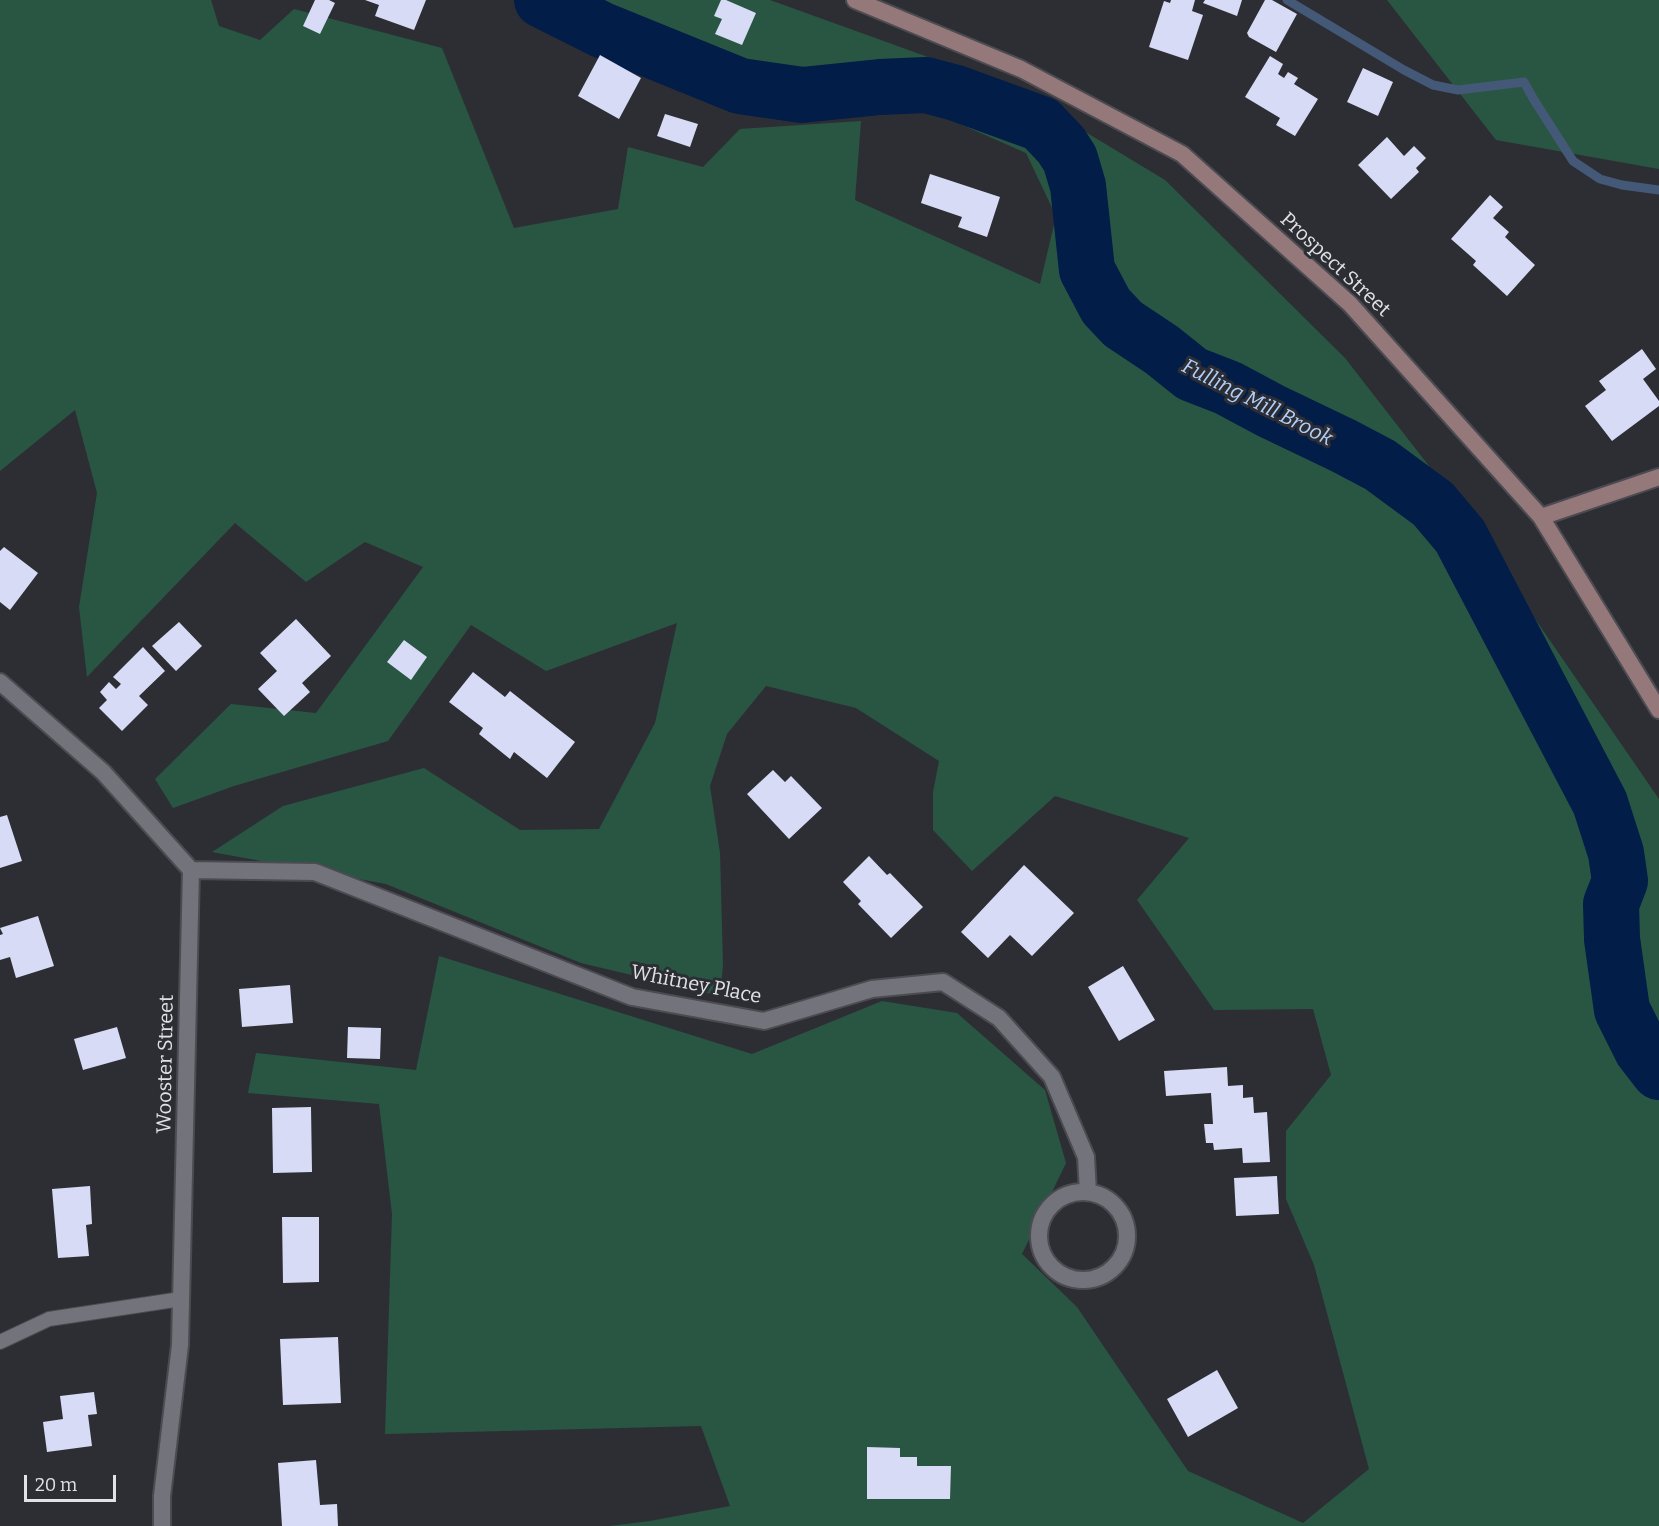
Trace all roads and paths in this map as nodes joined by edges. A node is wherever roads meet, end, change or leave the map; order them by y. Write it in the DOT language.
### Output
graph roads {
  1 [pos="855,0"];
  2 [pos="1659,477"];
  3 [pos="1541,517"];
  4 [pos="1,685"];
  5 [pos="1659,710"];
  6 [pos="191,870"];
  7 [pos="1088,1192"];
  8 [pos="181,1299"];
  9 [pos="0,1342"];
  10 [pos="162,1526"];
  1 -- 3 [label="main road, Prospect Street"];
  2 -- 3 [label="main road"];
  3 -- 5 [label="main road, Prospect Street"];
  4 -- 6 [label="street"];
  6 -- 7 [label="street, Whitney Place"];
  6 -- 8 [label="street, Wooster Street"];
  7 -- 7 [label="street"];
  8 -- 9 [label="lane"];
  8 -- 10 [label="street, Wooster Street"];
}
